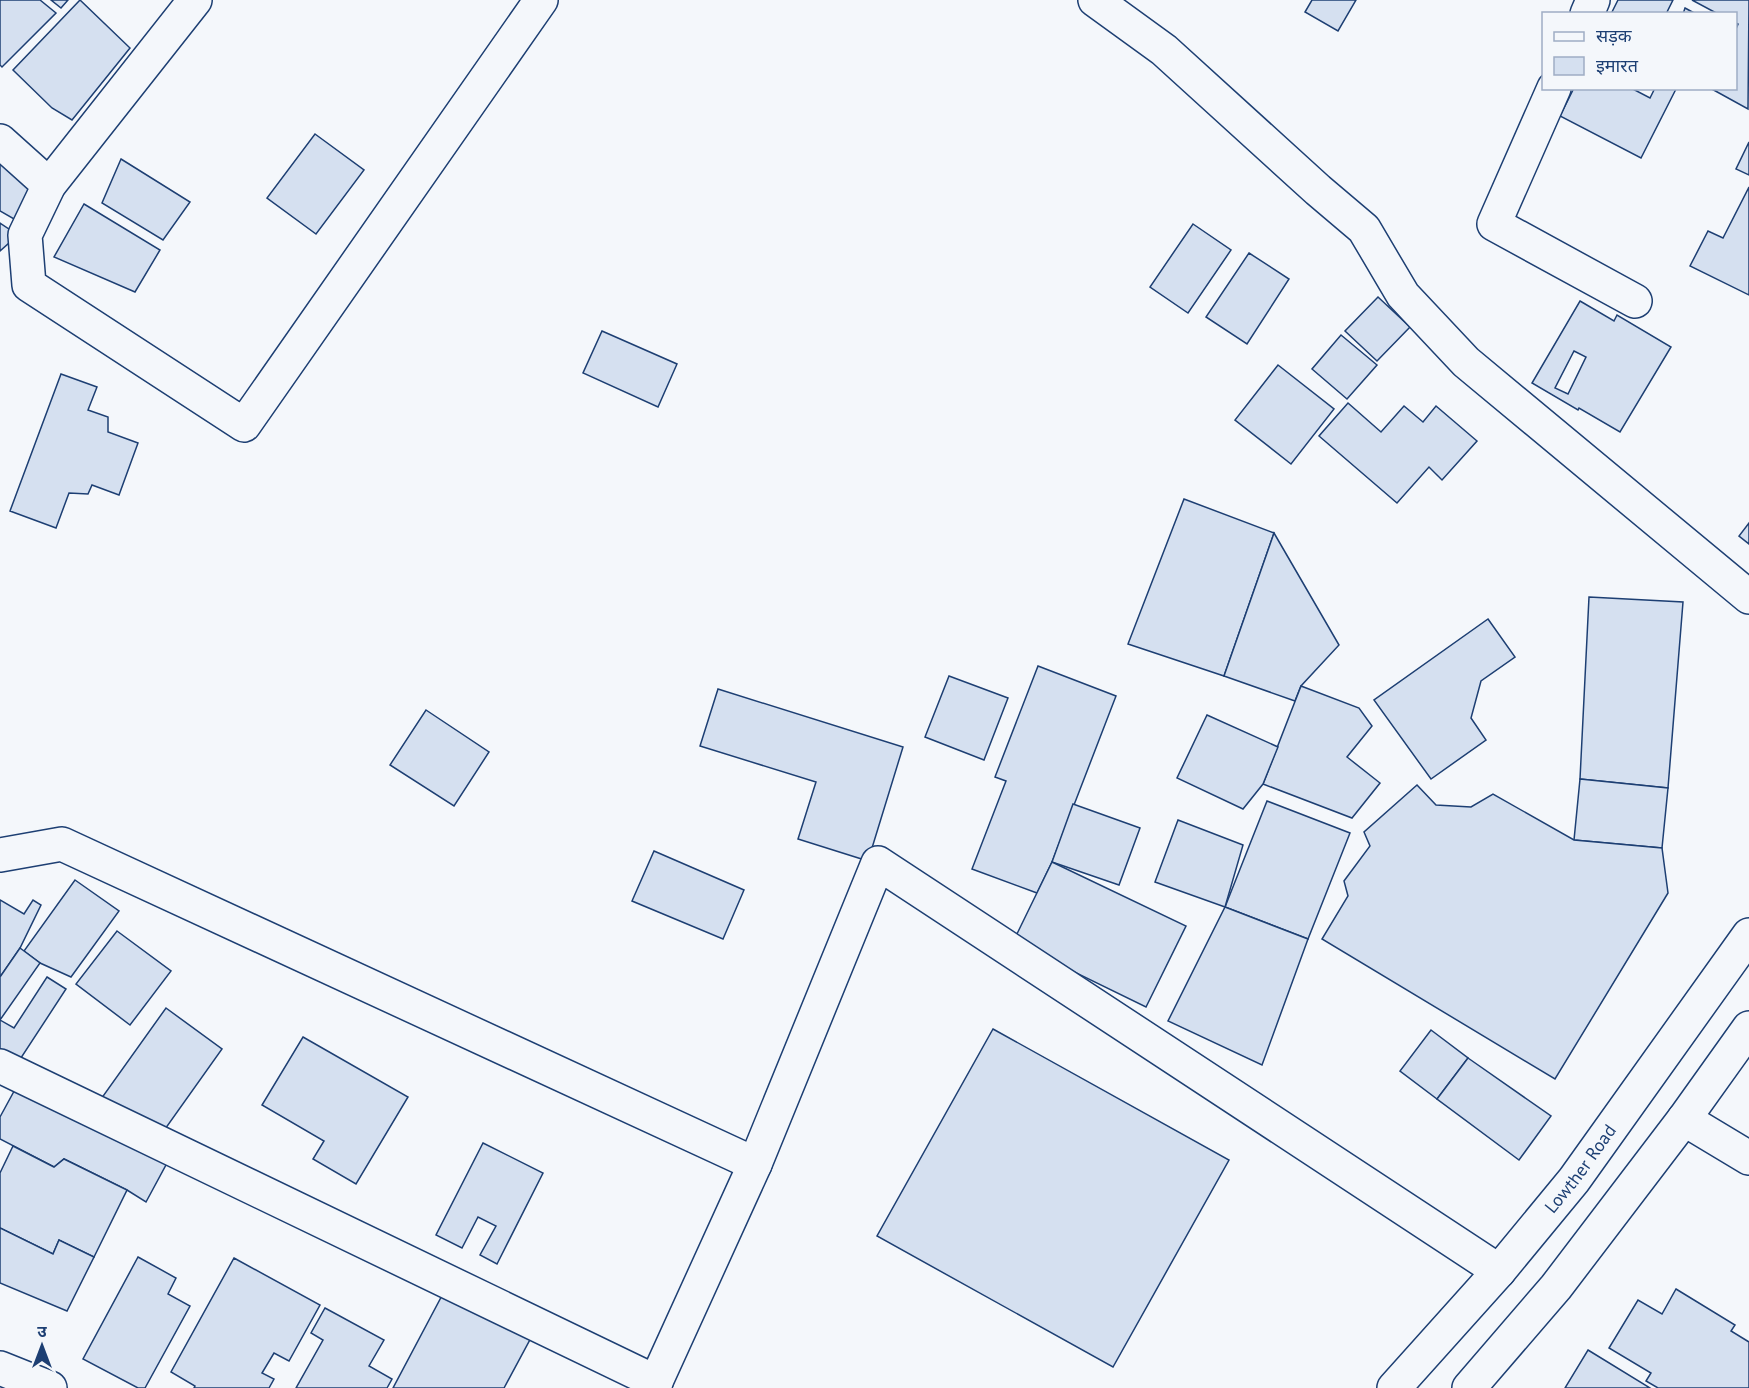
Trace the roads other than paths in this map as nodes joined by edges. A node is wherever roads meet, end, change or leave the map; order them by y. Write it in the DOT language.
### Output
graph roads {
  1 [pos="195,0"];
  2 [pos="541,0"];
  3 [pos="1095,0"];
  4 [pos="1553,90"];
  5 [pos="0,141"];
  6 [pos="49,184"];
  7 [pos="1635,301"];
  8 [pos="1749,597"];
  9 [pos="0,855"];
  10 [pos="1749,934"];
  11 [pos="1749,1028"];
  12 [pos="0,1066"];
  13 [pos="1684,1119"];
  14 [pos="1749,1158"];
  15 [pos="755,1164"];
  16 [pos="1499,1271"];
  17 [pos="0,1368"];
  18 [pos="655,1385"];
  19 [pos="50,1388"];
  20 [pos="1394,1388"];
  21 [pos="1469,1388"];
  1 -- 6 [label="street"];
  2 -- 6 [label="street"];
  3 -- 8 [label="street"];
  4 -- 7 [label="street"];
  5 -- 6 [label="street"];
  9 -- 15 [label="street"];
  10 -- 16 [label="street, Lowther Road"];
  11 -- 13 [label="street"];
  12 -- 18 [label="street"];
  13 -- 14 [label="street"];
  13 -- 21 [label="street"];
  15 -- 16 [label="street"];
  15 -- 18 [label="street"];
  16 -- 20 [label="street, Lowther Road"];
  17 -- 19 [label="street"];
}
